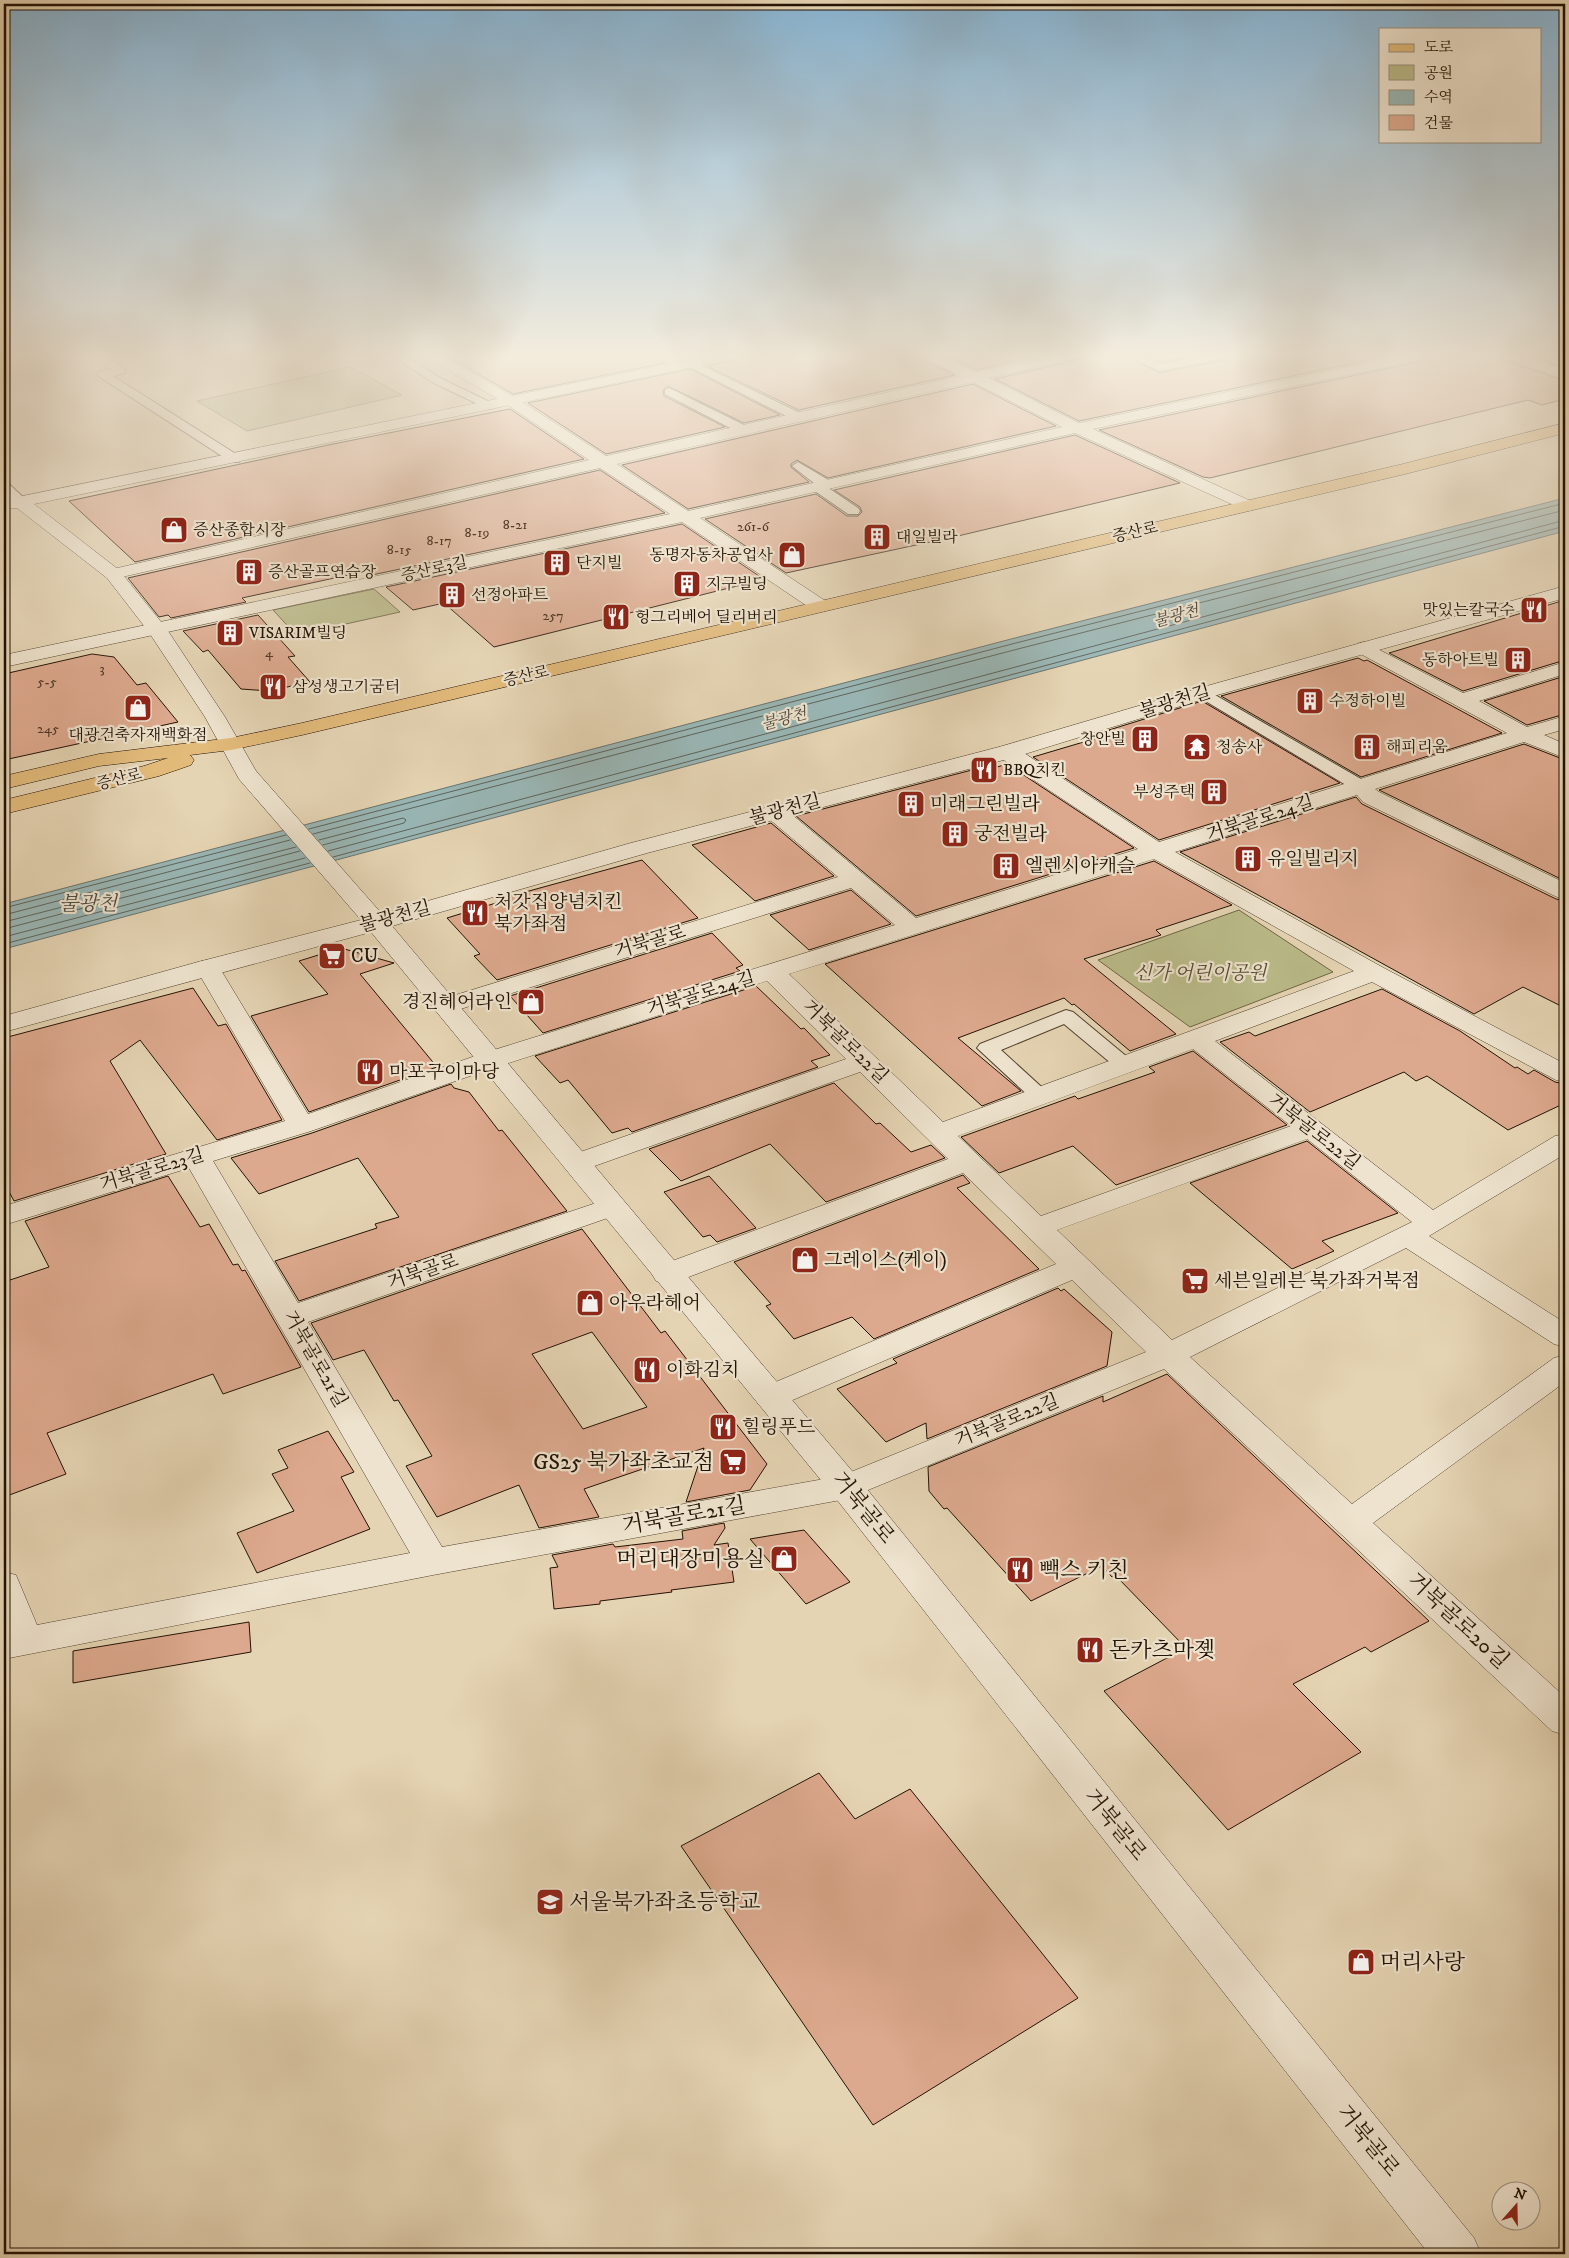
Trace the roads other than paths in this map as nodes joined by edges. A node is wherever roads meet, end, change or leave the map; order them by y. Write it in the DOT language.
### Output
graph roads {
  1 [pos="228,460"];
  2 [pos="934,460"];
  3 [pos="1148,460"];
  4 [pos="1433,460"];
  5 [pos="601,461"];
  6 [pos="798,466"];
  7 [pos="821,486"];
  8 [pos="4,487"];
  9 [pos="12,504"];
  10 [pos="1247,506"];
  11 [pos="854,511"];
  12 [pos="683,517"];
  13 [pos="113,574"];
  14 [pos="1565,592"];
  15 [pos="820,606"];
  16 [pos="156,628"];
  17 [pos="1364,648"];
  18 [pos="4,661"];
  19 [pos="1565,668"];
  20 [pos="1203,693"];
  21 [pos="1462,700"];
  22 [pos="1565,722"];
  23 [pos="1526,734"];
  24 [pos="232,744"];
  25 [pos="1007,752"];
  26 [pos="1565,752"];
  27 [pos="4,782"];
  28 [pos="1362,787"];
  29 [pos="4,808"];
  30 [pos="776,813"];
  31 [pos="1157,851"];
  32 [pos="855,879"];
  33 [pos="1565,892"];
  34 [pos="366,912"];
  35 [pos="913,928"];
  36 [pos="207,967"];
  37 [pos="772,972"];
  38 [pos="1373,972"];
  39 [pos="445,1006"];
  40 [pos="4,1024"];
  41 [pos="1196,1039"];
  42 [pos="490,1060"];
  43 [pos="865,1061"];
  44 [pos="1125,1065"];
  45 [pos="1565,1074"];
  46 [pos="1040,1096"];
  47 [pos="301,1125"];
  48 [pos="1309,1129"];
  49 [pos="939,1133"];
  50 [pos="1565,1142"];
  51 [pos="197,1157"];
  52 [pos="968,1161"];
  53 [pos="576,1163"];
  54 [pos="612,1207"];
  55 [pos="4,1216"];
  56 [pos="1035,1228"];
  57 [pos="1420,1230"];
  58 [pos="1077,1266"];
  59 [pos="667,1274"];
  60 [pos="290,1318"];
  61 [pos="1563,1333"];
  62 [pos="1168,1355"];
  63 [pos="1565,1366"];
  64 [pos="770,1397"];
  65 [pos="846,1487"];
  66 [pos="1351,1522"];
  67 [pos="433,1562"];
  68 [pos="4,1586"];
  69 [pos="14,1643"];
  70 [pos="1565,1720"];
  71 [pos="1458,2254"];
  1 -- 9 [label="street"];
  2 -- 7 [label="street, 증산로3길"];
  3 -- 10 [label="street"];
  4 -- 10 [label="main road, 증산로"];
  5 -- 12 [label="street"];
  5 -- 13 [label="street"];
  6 -- 7 [label="lane"];
  7 -- 11 [label="lane"];
  7 -- 12 [label="street, 증산로3길"];
  8 -- 9 [label="lane"];
  9 -- 13 [label="street"];
  10 -- 15 [label="main road, 증산로"];
  12 -- 15 [label="street"];
  12 -- 16 [label="street, 증산로3길"];
  13 -- 16 [label="street"];
  14 -- 17 [label="street, 불광천길"];
  15 -- 24 [label="main road, 증산로"];
  16 -- 18 [label="street, 증산로3길"];
  16 -- 24 [label="street"];
  17 -- 20 [label="street, 불광천길"];
  17 -- 21 [label="street"];
  19 -- 21 [label="street"];
  20 -- 25 [label="street, 불광천길"];
  20 -- 28 [label="lane"];
  21 -- 23 [label="street"];
  22 -- 23 [label="street, 거북골로24길"];
  23 -- 26 [label="street"];
  23 -- 28 [label="street, 거북골로24길"];
  24 -- 27 [label="main road, 증산로"];
  24 -- 29 [label="main road, 증산로"];
  24 -- 34 [label="street, 거북골로"];
  25 -- 30 [label="street, 불광천길"];
  25 -- 31 [label="street"];
  28 -- 31 [label="street, 거북골로24길"];
  28 -- 33 [label="street"];
  30 -- 32 [label="street"];
  30 -- 34 [label="street, 불광천길"];
  31 -- 35 [label="street, 거북골로24길"];
  31 -- 38 [label="street"];
  32 -- 35 [label="street"];
  32 -- 39 [label="street, 거북골로"];
  34 -- 36 [label="street, 불광천길"];
  34 -- 39 [label="street, 거북골로"];
  35 -- 37 [label="street, 거북골로24길"];
  36 -- 40 [label="street, 불광천길"];
  36 -- 47 [label="street"];
  37 -- 42 [label="street, 거북골로24길"];
  37 -- 43 [label="street, 거북골로22길"];
  38 -- 41 [label="street"];
  38 -- 45 [label="street"];
  39 -- 42 [label="street, 거북골로"];
  41 -- 44 [label="street"];
  41 -- 48 [label="street, 거북골로22길"];
  42 -- 47 [label="street, 거북골로23길"];
  42 -- 53 [label="street, 거북골로"];
  43 -- 49 [label="street, 거북골로22길"];
  43 -- 53 [label="street"];
  44 -- 46 [label="street"];
  44 -- 46 [label="lane"];
  46 -- 49 [label="street"];
  47 -- 51 [label="street, 거북골로23길"];
  48 -- 56 [label="street"];
  48 -- 57 [label="street, 거북골로22길"];
  49 -- 52 [label="street, 거북골로22길"];
  50 -- 57 [label="street, 거북골로22길"];
  51 -- 55 [label="street, 거북골로23길"];
  51 -- 60 [label="street, 거북골로21길"];
  52 -- 56 [label="street, 거북골로22길"];
  52 -- 59 [label="street"];
  53 -- 54 [label="street, 거북골로"];
  54 -- 59 [label="street, 거북골로"];
  54 -- 60 [label="street, 거북골로"];
  56 -- 58 [label="street, 거북골로22길"];
  57 -- 61 [label="street"];
  57 -- 62 [label="street, 거북골로22길"];
  58 -- 62 [label="street, 거북골로22길"];
  58 -- 64 [label="street"];
  59 -- 64 [label="street, 거북골로"];
  60 -- 67 [label="street, 거북골로21길"];
  62 -- 65 [label="street, 거북골로22길"];
  62 -- 66 [label="street, 거북골로20길"];
  63 -- 66 [label="street"];
  64 -- 65 [label="street, 거북골로"];
  65 -- 67 [label="street, 거북골로21길"];
  65 -- 71 [label="street, 거북골로"];
  66 -- 70 [label="street, 거북골로20길"];
  67 -- 69 [label="street, 거북골로21길"];
  68 -- 69 [label="street, 거북골로21길"];
}
